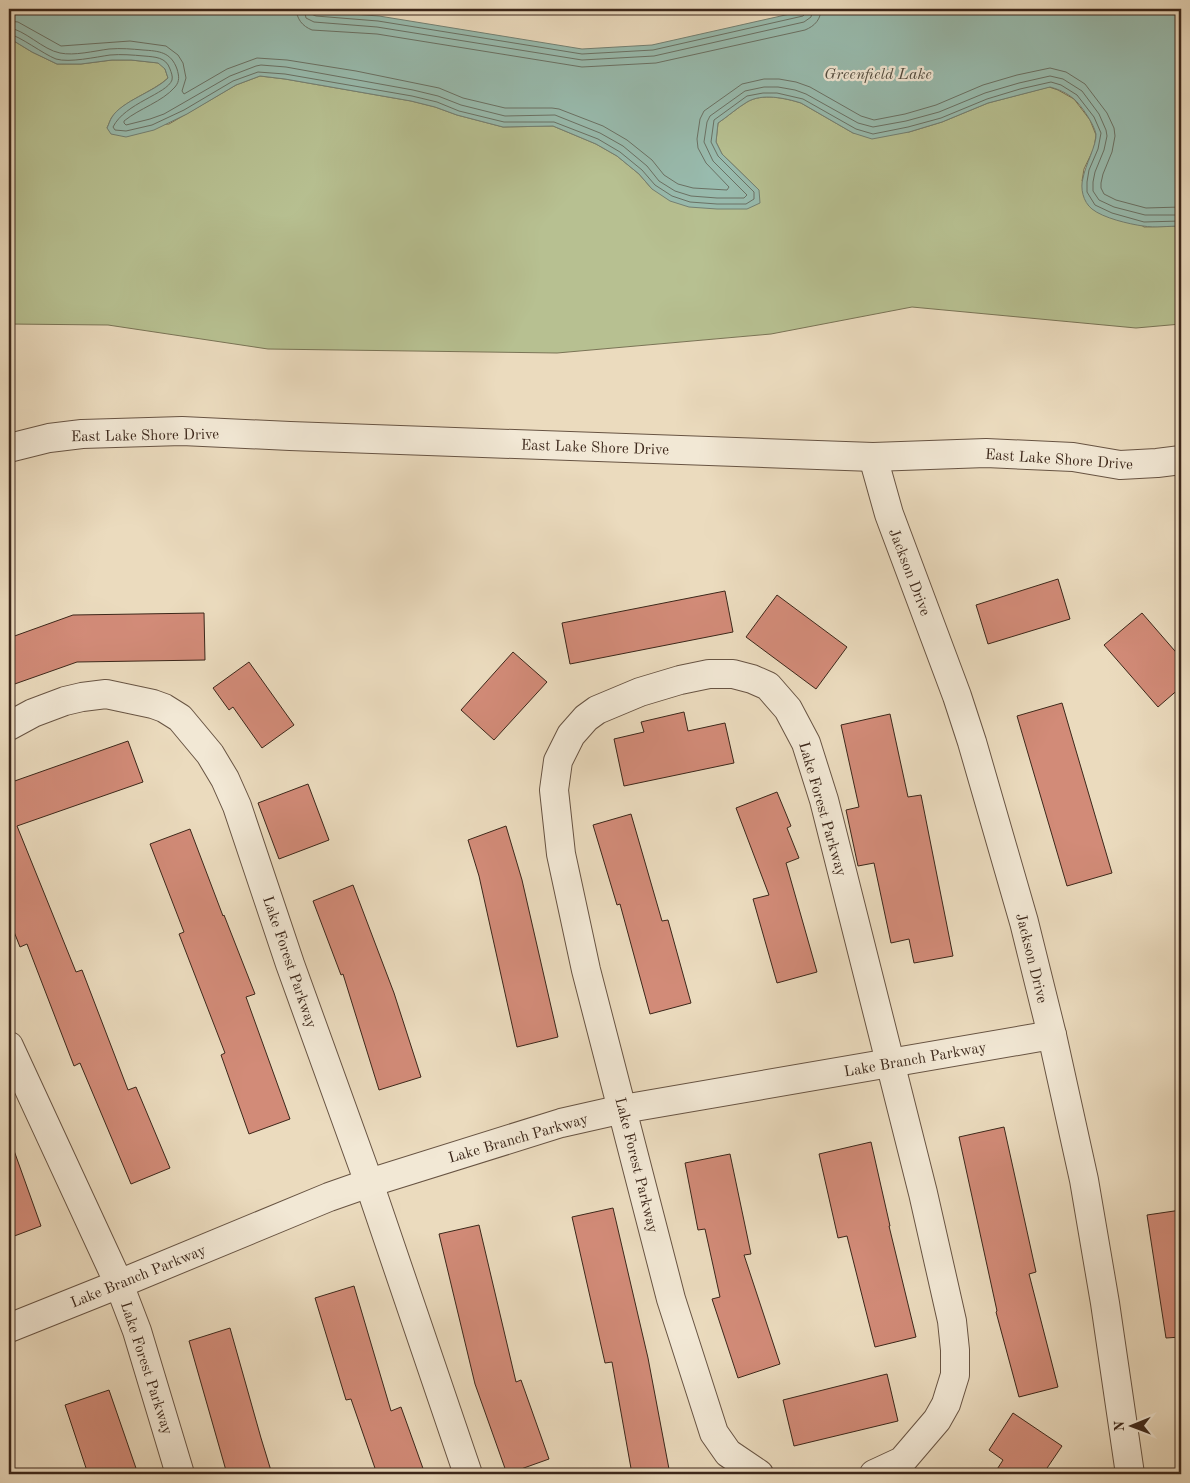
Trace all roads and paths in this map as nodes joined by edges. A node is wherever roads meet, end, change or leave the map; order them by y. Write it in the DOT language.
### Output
graph roads {
  1 [pos="9,448"];
  2 [pos="873,457"];
  3 [pos="1181,460"];
  4 [pos="9,726"];
  5 [pos="1052,1035"];
  6 [pos="9,1046"];
  7 [pos="889,1064"];
  8 [pos="623,1109"];
  9 [pos="369,1183"];
  10 [pos="120,1284"];
  11 [pos="9,1328"];
  12 [pos="180,1474"];
  13 [pos="468,1474"];
  14 [pos="759,1474"];
  15 [pos="874,1474"];
  16 [pos="1130,1474"];
  1 -- 2 [label="street, East Lake Shore Drive"];
  2 -- 3 [label="street, East Lake Shore Drive"];
  2 -- 5 [label="street, Jackson Drive"];
  4 -- 9 [label="street, Lake Forest Parkway"];
  5 -- 7 [label="street, Lake Branch Parkway"];
  5 -- 16 [label="street, Jackson Drive"];
  6 -- 10 [label="street, Lake Forest Parkway"];
  7 -- 8 [label="street, Lake Branch Parkway"];
  7 -- 8 [label="street, Lake Forest Parkway"];
  7 -- 15 [label="street, Lake Forest Parkway"];
  8 -- 9 [label="street, Lake Branch Parkway"];
  8 -- 14 [label="street, Lake Forest Parkway"];
  9 -- 10 [label="street, Lake Branch Parkway"];
  9 -- 13 [label="street, Lake Forest Parkway"];
  10 -- 11 [label="street, Lake Branch Parkway"];
  10 -- 12 [label="street, Lake Forest Parkway"];
}
